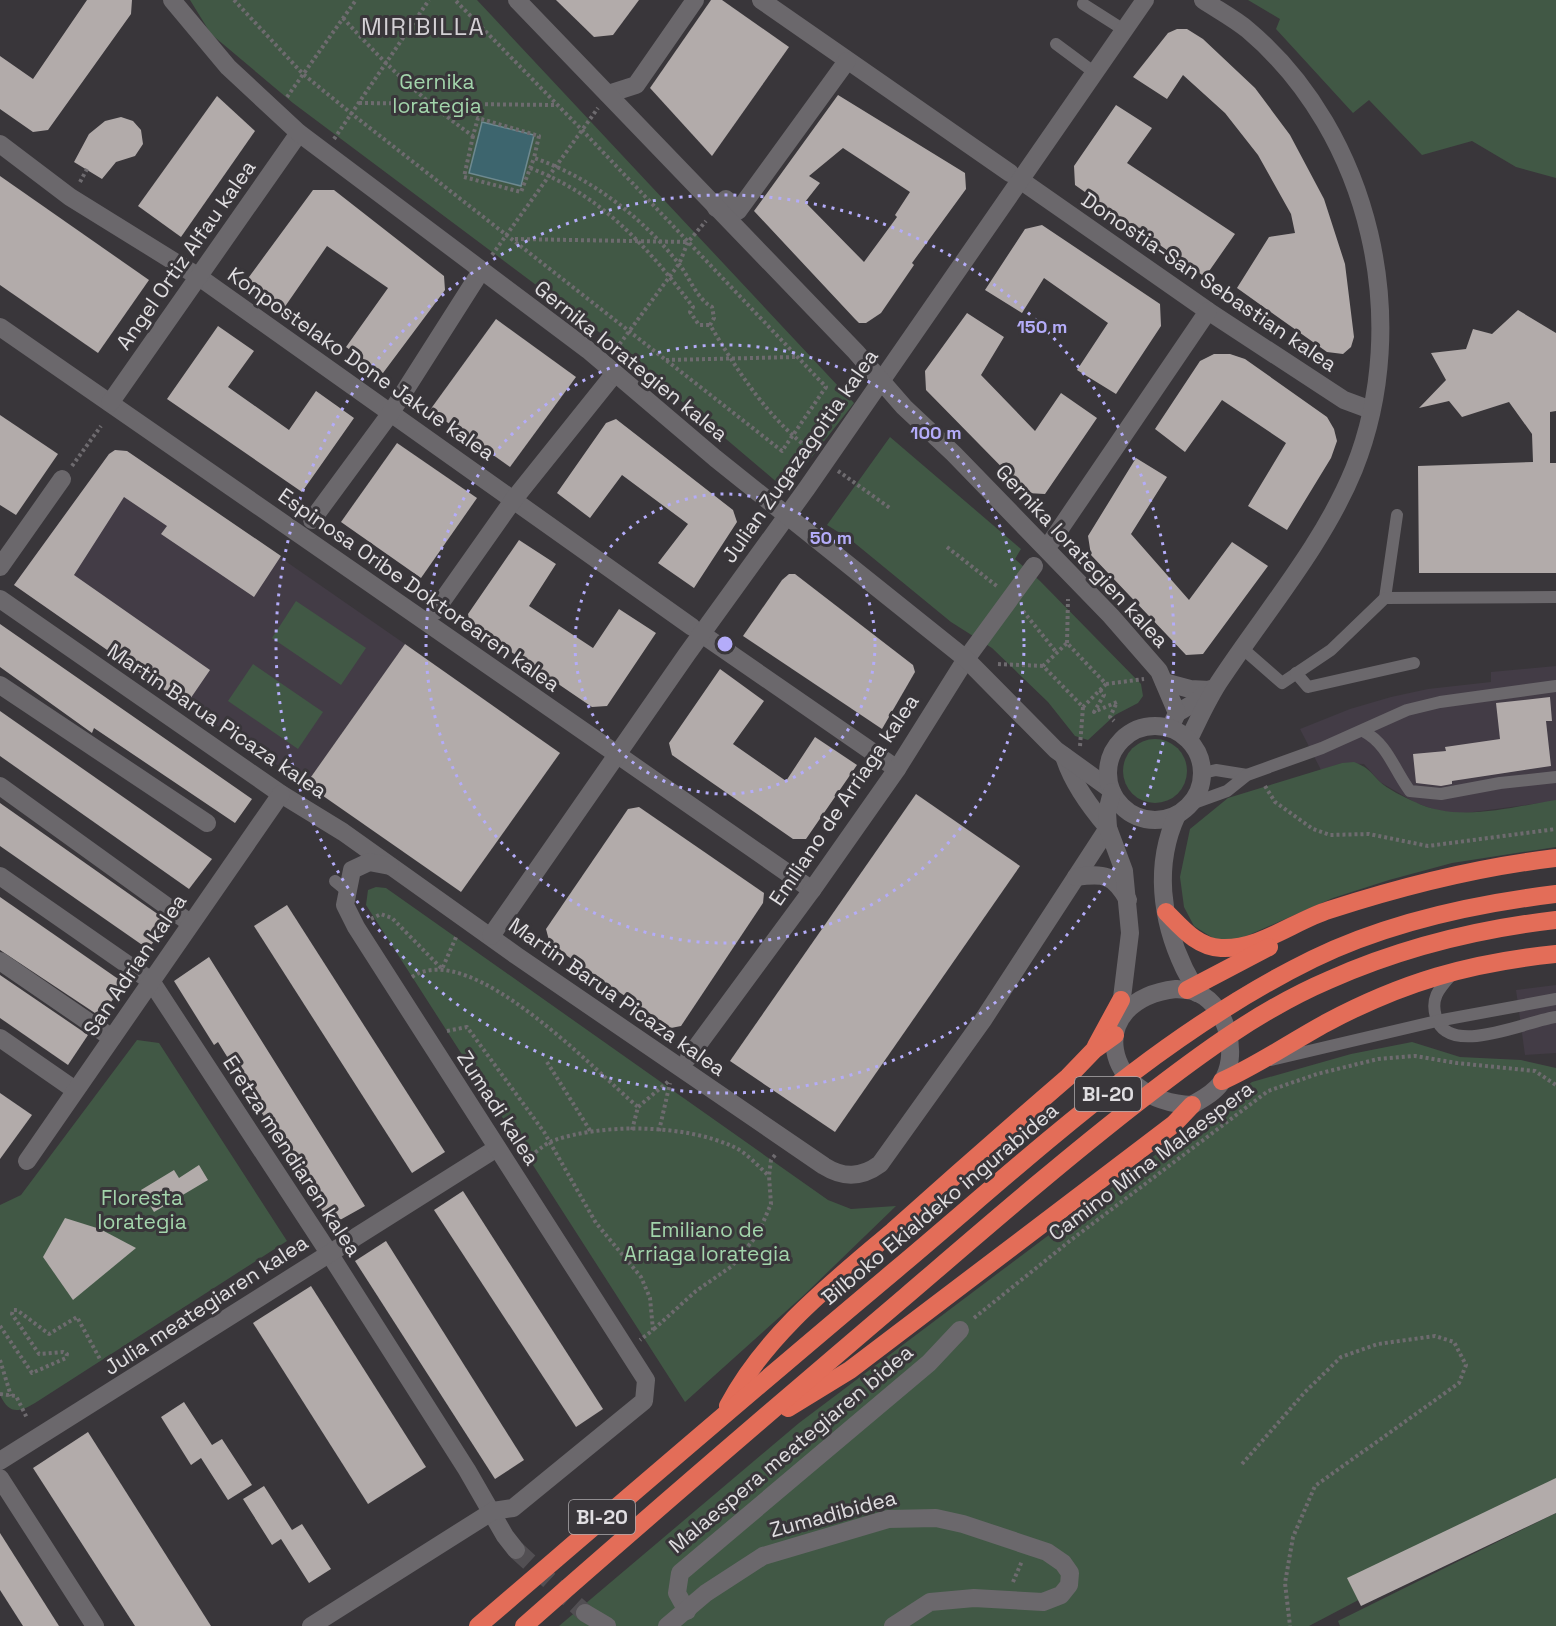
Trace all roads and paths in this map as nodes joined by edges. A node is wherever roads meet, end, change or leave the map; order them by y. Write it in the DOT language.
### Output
graph roads {
  1 [pos="172,0"];
  2 [pos="234,0"];
  3 [pos="356,0"];
  4 [pos="429,0"];
  5 [pos="455,0"];
  6 [pos="517,0"];
  7 [pos="695,0"];
  8 [pos="760,0"];
  9 [pos="1145,0"];
  10 [pos="1203,0"];
  11 [pos="1083,4"];
  12 [pos="343,18"];
  13 [pos="1124,30"];
  14 [pos="1056,44"];
  15 [pos="847,61"];
  16 [pos="385,64"];
  17 [pos="1095,73"];
  18 [pos="303,74"];
  19 [pos="608,94"];
  20 [pos="359,103"];
  21 [pos="427,104"];
  22 [pos="558,105"];
  23 [pos="276,112"];
  24 [pos="352,114"];
  25 [pos="582,130"];
  26 [pos="299,133"];
  27 [pos="473,136"];
  28 [pos="0,144"];
  29 [pos="324,152"];
  30 [pos="534,158"];
  31 [pos="557,166"];
  32 [pos="530,168"];
  33 [pos="1010,173"];
  34 [pos="549,176"];
  35 [pos="1026,184"];
  36 [pos="716,208"];
  37 [pos="508,235"];
  38 [pos="513,239"];
  39 [pos="638,240"];
  40 [pos="656,240"];
  41 [pos="688,242"];
  42 [pos="679,264"];
  43 [pos="481,271"];
  44 [pos="670,276"];
  45 [pos="199,277"];
  46 [pos="1208,312"];
  47 [pos="710,326"];
  48 [pos="0,327"];
  49 [pos="630,333"];
  50 [pos="797,357"];
  51 [pos="730,359"];
  52 [pos="665,360"];
  53 [pos="609,368"];
  54 [pos="881,380"];
  55 [pos="111,403"];
  56 [pos="1371,410"];
  57 [pos="390,414"];
  58 [pos="101,426"];
  59 [pos="792,436"];
  60 [pos="815,454"];
  61 [pos="833,467"];
  62 [pos="62,479"];
  63 [pos="514,499"];
  64 [pos="891,509"];
  65 [pos="1397,515"];
  66 [pos="788,516"];
  67 [pos="312,520"];
  68 [pos="1051,542"];
  69 [pos="947,547"];
  70 [pos="1034,566"];
  71 [pos="0,567"];
  72 [pos="1068,597"];
  73 [pos="1556,597"];
  74 [pos="1385,598"];
  75 [pos="1010,599"];
  76 [pos="2,602"];
  77 [pos="435,611"];
  78 [pos="692,627"];
  79 [pos="709,639"];
  80 [pos="1067,643"];
  81 [pos="1242,648"];
  82 [pos="1057,652"];
  83 [pos="966,658"];
  84 [pos="1414,663"];
  85 [pos="998,664"];
  86 [pos="1043,666"];
  87 [pos="1296,674"];
  88 [pos="1157,681"];
  89 [pos="1106,684"];
  90 [pos="0,685"];
  91 [pos="1215,686"];
  92 [pos="1556,686"];
  93 [pos="1100,690"];
  94 [pos="1083,707"];
  95 [pos="1173,720"];
  96 [pos="1114,721"];
  97 [pos="1363,731"];
  98 [pos="1189,739"];
  99 [pos="1072,753"];
  100 [pos="618,755"];
  101 [pos="897,769"];
  102 [pos="1203,773"];
  103 [pos="1247,775"];
  104 [pos="1556,777"];
  105 [pos="0,786"];
  106 [pos="1265,786"];
  107 [pos="1111,791"];
  108 [pos="281,794"];
  109 [pos="1184,810"];
  110 [pos="207,823"];
  111 [pos="1108,828"];
  112 [pos="1556,829"];
  113 [pos="343,832"];
  114 [pos="1556,858"];
  115 [pos="392,866"];
  116 [pos="352,870"];
  117 [pos="0,876"];
  118 [pos="1076,878"];
  119 [pos="812,890"];
  120 [pos="1556,894"];
  121 [pos="1128,900"];
  122 [pos="1362,901"];
  123 [pos="1166,912"];
  124 [pos="1556,920"];
  125 [pos="190,923"];
  126 [pos="356,927"];
  127 [pos="458,932"];
  128 [pos="491,936"];
  129 [pos="1556,954"];
  130 [pos="0,961"];
  131 [pos="442,969"];
  132 [pos="1457,969"];
  133 [pos="412,977"];
  134 [pos="151,981"];
  135 [pos="1195,991"];
  136 [pos="1556,999"];
  137 [pos="1121,1000"];
  138 [pos="1556,1017"];
  139 [pos="1437,1021"];
  140 [pos="1118,1028"];
  141 [pos="447,1031"];
  142 [pos="0,1038"];
  143 [pos="112,1038"];
  144 [pos="1094,1050"];
  145 [pos="689,1058"];
  146 [pos="547,1062"];
  147 [pos="1255,1064"];
  148 [pos="1222,1081"];
  149 [pos="1556,1085"];
  150 [pos="75,1090"];
  151 [pos="1192,1105"];
  152 [pos="638,1107"];
  153 [pos="632,1130"];
  154 [pos="659,1131"];
  155 [pos="591,1132"];
  156 [pos="550,1142"];
  157 [pos="497,1148"];
  158 [pos="776,1153"];
  159 [pos="27,1161"];
  160 [pos="511,1171"];
  161 [pos="769,1176"];
  162 [pos="329,1253"];
  163 [pos="0,1326"];
  164 [pos="653,1330"];
  165 [pos="960,1330"];
  166 [pos="627,1350"];
  167 [pos="0,1360"];
  168 [pos="101,1361"];
  169 [pos="0,1394"];
  170 [pos="11,1395"];
  171 [pos="725,1413"];
  172 [pos="27,1418"];
  173 [pos="744,1436"];
  174 [pos="0,1461"];
  175 [pos="1242,1464"];
  176 [pos="0,1478"];
  177 [pos="493,1511"];
  178 [pos="1028,1545"];
  179 [pos="516,1550"];
  180 [pos="1011,1601"];
  181 [pos="687,1611"];
  182 [pos="585,1613"];
  183 [pos="479,1625"];
  184 [pos="95,1626"];
  185 [pos="311,1626"];
  186 [pos="524,1626"];
  187 [pos="607,1626"];
  188 [pos="667,1626"];
  189 [pos="893,1626"];
  190 [pos="1290,1626"];
  1 -- 23 [label="street, Gernika lorategien kalea"];
  2 -- 18 [label="path"];
  3 -- 12 [label="path"];
  4 -- 16 [label="path"];
  5 -- 22 [label="path"];
  6 -- 19 [label="street"];
  7 -- 19 [label="street"];
  8 -- 15 [label="street"];
  9 -- 13 [label="street, Julian Zugazagoitia kalea"];
  10 -- 56 [label="street"];
  11 -- 13 [label="lane"];
  12 -- 16 [label="path"];
  12 -- 18 [label="path"];
  13 -- 17 [label="street, Julian Zugazagoitia kalea"];
  14 -- 17 [label="lane"];
  15 -- 33 [label="street"];
  15 -- 36 [label="street"];
  16 -- 20 [label="path"];
  16 -- 21 [label="path"];
  17 -- 54 [label="street, Julian Zugazagoitia kalea"];
  18 -- 23 [label="path"];
  18 -- 24 [label="path"];
  19 -- 25 [label="path"];
  19 -- 36 [label="street"];
  20 -- 21 [label="path"];
  20 -- 24 [label="path"];
  21 -- 22 [label="path"];
  21 -- 27 [label="path"];
  22 -- 25 [label="path"];
  23 -- 26 [label="street, Gernika lorategien kalea"];
  24 -- 29 [label="path"];
  24 -- 37 [label="path"];
  25 -- 31 [label="path"];
  25 -- 41 [label="path"];
  26 -- 29 [label="street, Gernika lorategien kalea"];
  26 -- 45 [label="street, Angel Ortiz Alfau kalea"];
  27 -- 30 [label="path"];
  27 -- 32 [label="path"];
  28 -- 45 [label="street, Konpostelako Done Jakue kalea"];
  29 -- 43 [label="street, Gernika lorategien kalea"];
  30 -- 31 [label="path"];
  30 -- 32 [label="path"];
  31 -- 34 [label="path"];
  31 -- 40 [label="path"];
  32 -- 34 [label="path"];
  34 -- 37 [label="path"];
  34 -- 39 [label="path"];
  35 -- 46 [label="street, Donostia-San Sebastian kalea"];
  36 -- 41 [label="path"];
  36 -- 54 [label="street"];
  37 -- 38 [label="path"];
  37 -- 43 [label="path"];
  38 -- 39 [label="path"];
  38 -- 49 [label="path"];
  39 -- 40 [label="path"];
  39 -- 44 [label="path"];
  40 -- 41 [label="path"];
  40 -- 42 [label="path"];
  41 -- 42 [label="path"];
  41 -- 50 [label="path"];
  42 -- 44 [label="path"];
  42 -- 47 [label="path"];
  43 -- 53 [label="street, Gernika lorategien kalea"];
  43 -- 57 [label="street"];
  44 -- 47 [label="path"];
  44 -- 49 [label="path"];
  45 -- 55 [label="street, Angel Ortiz Alfau kalea"];
  45 -- 57 [label="street, Konpostelako Done Jakue kalea"];
  46 -- 56 [label="street, Donostia-San Sebastian kalea"];
  46 -- 68 [label="street"];
  47 -- 51 [label="path"];
  48 -- 55 [label="street, Espinosa Oribe Doktorearen kalea"];
  49 -- 52 [label="path"];
  49 -- 53 [label="path"];
  50 -- 51 [label="path"];
  50 -- 59 [label="path"];
  51 -- 52 [label="path"];
  51 -- 59 [label="path"];
  52 -- 59 [label="path"];
  53 -- 63 [label="street"];
  53 -- 66 [label="street, Gernika lorategien kalea"];
  54 -- 66 [label="street, Julian Zugazagoitia kalea"];
  54 -- 88 [label="street, Gernika lorategien kalea"];
  55 -- 100 [label="street, Espinosa Oribe Doktorearen kalea"];
  56 -- 81 [label="street"];
  57 -- 63 [label="street, Konpostelako Done Jakue kalea"];
  57 -- 67 [label="street"];
  58 -- 62 [label="path"];
  59 -- 60 [label="path"];
  61 -- 64 [label="path"];
  62 -- 71 [label="street"];
  63 -- 77 [label="street"];
  63 -- 78 [label="street, Konpostelako Done Jakue kalea"];
  65 -- 74 [label="lane"];
  66 -- 83 [label="street, Gernika lorategien kalea"];
  66 -- 100 [label="street, Julian Zugazagoitia kalea"];
  69 -- 75 [label="path"];
  70 -- 75 [label="street, Emiliano de Arriaga kalea"];
  72 -- 80 [label="path"];
  73 -- 74 [label="lane"];
  74 -- 87 [label="lane"];
  75 -- 82 [label="path"];
  75 -- 83 [label="street, Emiliano de Arriaga kalea"];
  76 -- 108 [label="street, Martin Barua Picaza kalea"];
  79 -- 101 [label="street"];
  80 -- 82 [label="path"];
  80 -- 89 [label="path"];
  81 -- 87 [label="lane"];
  81 -- 91 [label="street"];
  82 -- 86 [label="path"];
  83 -- 99 [label="street, Gernika lorategien kalea"];
  83 -- 101 [label="street, Emiliano de Arriaga kalea"];
  84 -- 87 [label="lane"];
  85 -- 86 [label="path"];
  86 -- 94 [label="path"];
  88 -- 89 [label="path"];
  88 -- 91 [label="street"];
  88 -- 95 [label="street, Gernika lorategien kalea"];
  89 -- 93 [label="path"];
  90 -- 110 [label="street"];
  91 -- 95 [label="street"];
  91 -- 98 [label="street"];
  92 -- 97 [label="lane"];
  93 -- 94 [label="path"];
  93 -- 96 [label="path"];
  94 -- 99 [label="path"];
  95 -- 98 [label="street"];
  95 -- 107 [label="street"];
  97 -- 103 [label="lane"];
  97 -- 104 [label="lane"];
  98 -- 102 [label="street"];
  99 -- 107 [label="street, Gernika lorategien kalea"];
  99 -- 111 [label="street, Gernika lorategien kalea"];
  100 -- 119 [label="street, Espinosa Oribe Doktorearen kalea"];
  100 -- 128 [label="street, Julian Zugazagoitia kalea"];
  101 -- 119 [label="street, Emiliano de Arriaga kalea"];
  102 -- 103 [label="lane"];
  102 -- 109 [label="street"];
  103 -- 109 [label="lane"];
  105 -- 125 [label="street"];
  106 -- 112 [label="path"];
  107 -- 109 [label="street"];
  107 -- 111 [label="street"];
  108 -- 113 [label="street, Martin Barua Picaza kalea"];
  108 -- 125 [label="street, San Adrian kalea"];
  109 -- 123 [label="street"];
  111 -- 118 [label="street, Martin Barua Picaza kalea"];
  111 -- 121 [label="street"];
  113 -- 115 [label="street, Martin Barua Picaza kalea"];
  113 -- 116 [label="street"];
  114 -- 122 [label="highway"];
  115 -- 116 [label="street"];
  115 -- 128 [label="street, Martin Barua Picaza kalea"];
  116 -- 126 [label="street, Zumadi kalea"];
  117 -- 134 [label="street, Eretza mendiaren kalea"];
  118 -- 121 [label="street"];
  118 -- 128 [label="street, Martin Barua Picaza kalea"];
  119 -- 145 [label="street, Emiliano de Arriaga kalea"];
  120 -- 171 [label="highway, Bilboko Ekialdeko ingurabidea / BI-20"];
  121 -- 137 [label="street"];
  122 -- 123 [label="highway"];
  122 -- 135 [label="highway"];
  123 -- 135 [label="street"];
  124 -- 173 [label="highway, BI-20"];
  125 -- 134 [label="street, San Adrian kalea"];
  126 -- 131 [label="path"];
  126 -- 157 [label="street, Zumadi kalea"];
  127 -- 131 [label="path"];
  129 -- 132 [label="highway"];
  130 -- 143 [label="street"];
  131 -- 133 [label="path"];
  131 -- 152 [label="path"];
  132 -- 139 [label="lane"];
  132 -- 147 [label="highway"];
  134 -- 143 [label="street, San Adrian kalea"];
  134 -- 162 [label="street, Eretza mendiaren kalea"];
  135 -- 140 [label="street"];
  135 -- 148 [label="street"];
  136 -- 139 [label="lane"];
  137 -- 140 [label="street"];
  137 -- 144 [label="highway"];
  138 -- 139 [label="lane"];
  139 -- 147 [label="lane"];
  140 -- 144 [label="highway"];
  140 -- 151 [label="street"];
  141 -- 156 [label="path"];
  142 -- 150 [label="street"];
  143 -- 150 [label="street, San Adrian kalea"];
  144 -- 171 [label="highway"];
  146 -- 155 [label="path"];
  147 -- 148 [label="highway"];
  148 -- 151 [label="street"];
  149 -- 165 [label="path, Camino Mina Malaespera"];
  150 -- 159 [label="street, San Adrian kalea"];
  151 -- 173 [label="highway"];
  152 -- 153 [label="path"];
  152 -- 154 [label="path"];
  153 -- 154 [label="path"];
  153 -- 155 [label="path"];
  154 -- 161 [label="path"];
  155 -- 156 [label="path"];
  156 -- 160 [label="path"];
  156 -- 164 [label="path"];
  157 -- 160 [label="street, Zumadi kalea"];
  157 -- 162 [label="street, Julia meategiaren kalea"];
  158 -- 161 [label="path"];
  160 -- 166 [label="street, Zumadi kalea"];
  161 -- 164 [label="path"];
  162 -- 174 [label="street, Julia meategiaren kalea"];
  162 -- 177 [label="street, Eretza mendiaren kalea"];
  163 -- 168 [label="path"];
  164 -- 166 [label="path"];
  165 -- 181 [label="street, Malaespera meategiaren bidea"];
  166 -- 177 [label="street, Zumadi kalea"];
  167 -- 170 [label="path"];
  169 -- 170 [label="path"];
  170 -- 172 [label="path"];
  171 -- 183 [label="highway, Bilboko Ekialdeko ingurabidea / BI-20"];
  173 -- 186 [label="highway, BI-20"];
  175 -- 190 [label="path"];
  176 -- 184 [label="street"];
  177 -- 179 [label="street"];
  177 -- 185 [label="street"];
  178 -- 180 [label="path"];
  178 -- 180 [label="street, Zumadibidea"];
  178 -- 181 [label="street, Zumadibidea"];
  180 -- 189 [label="street, Zumadibidea"];
  181 -- 188 [label="street, Zumadibidea"];
  182 -- 187 [label="street"];
}
